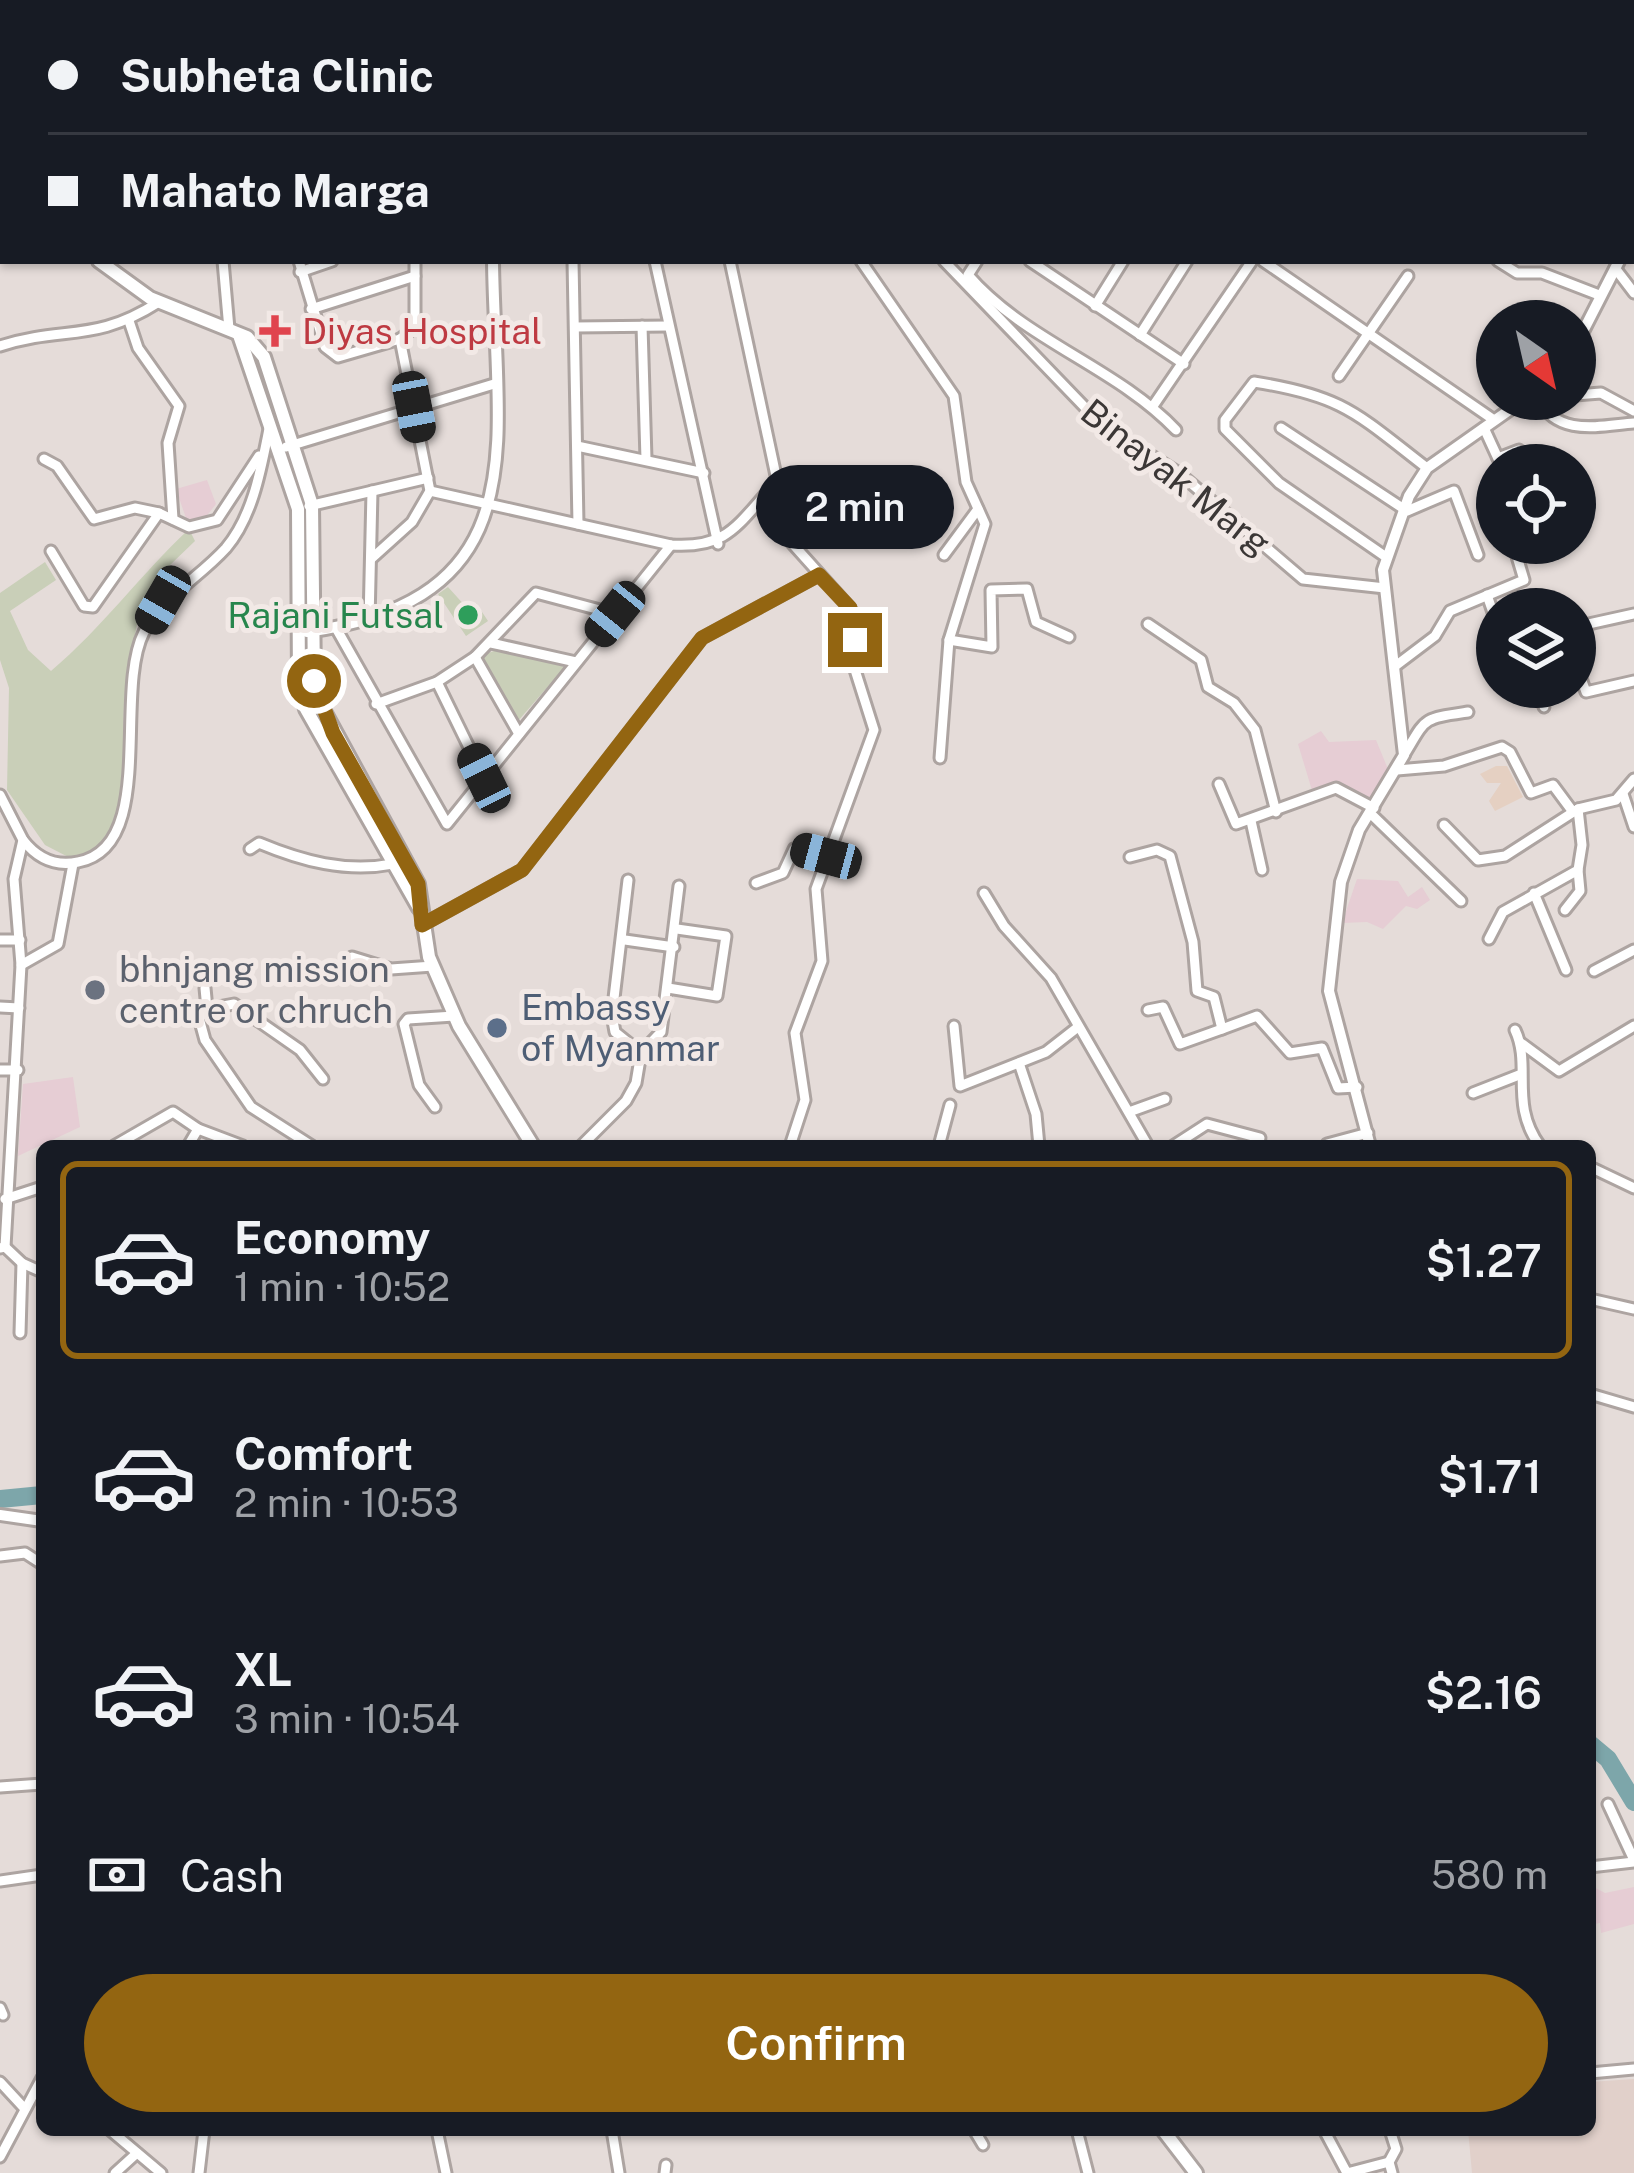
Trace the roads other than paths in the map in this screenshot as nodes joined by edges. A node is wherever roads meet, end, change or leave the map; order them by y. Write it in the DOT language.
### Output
graph roads {
  1 [pos="102,264"];
  2 [pos="223,264"];
  3 [pos="415,264"];
  4 [pos="493,264"];
  5 [pos="573,264"];
  6 [pos="656,264"];
  7 [pos="731,264"];
  8 [pos="863,264"];
  9 [pos="947,264"];
  10 [pos="975,264"];
  11 [pos="1121,264"];
  12 [pos="1185,264"];
  13 [pos="1250,264"];
  14 [pos="1267,264"];
  15 [pos="1503,264"];
  16 [pos="1617,264"];
  17 [pos="299,266"];
  18 [pos="1046,266"];
  19 [pos="415,275"];
  20 [pos="1408,276"];
  21 [pos="1634,292"];
  22 [pos="1600,295"];
  23 [pos="159,302"];
  24 [pos="1596,303"];
  25 [pos="1095,306"];
  26 [pos="311,309"];
  27 [pos="129,321"];
  28 [pos="642,326"];
  29 [pos="668,326"];
  30 [pos="575,327"];
  31 [pos="234,332"];
  32 [pos="1139,335"];
  33 [pos="1365,335"];
  34 [pos="400,339"];
  35 [pos="0,346"];
  36 [pos="1184,364"];
  37 [pos="1339,376"];
  38 [pos="494,384"];
  39 [pos="1596,393"];
  40 [pos="1153,406"];
  41 [pos="414,407"];
  42 [pos="1634,411"];
  43 [pos="278,418"];
  44 [pos="1495,420"];
  45 [pos="1556,420"];
  46 [pos="1634,423"];
  47 [pos="1489,424"];
  48 [pos="1281,428"];
  49 [pos="1176,430"];
  50 [pos="1495,444"];
  51 [pos="288,446"];
  52 [pos="578,446"];
  53 [pos="266,447"];
  54 [pos="44,459"];
  55 [pos="646,459"];
  56 [pos="1427,468"];
  57 [pos="704,473"];
  58 [pos="429,484"];
  59 [pos="776,484"];
  60 [pos="372,491"];
  61 [pos="491,503"];
  62 [pos="305,507"];
  63 [pos="978,509"];
  64 [pos="1407,511"];
  65 [pos="159,513"];
  66 [pos="173,519"];
  67 [pos="578,524"];
  68 [pos="718,544"];
  69 [pos="671,545"];
  70 [pos="1476,550"];
  71 [pos="51,551"];
  72 [pos="944,555"];
  73 [pos="1386,556"];
  74 [pos="371,559"];
  75 [pos="1519,564"];
  76 [pos="819,575"];
  77 [pos="1385,588"];
  78 [pos="1504,588"];
  79 [pos="1476,600"];
  80 [pos="615,614"];
  81 [pos="1634,614"];
  82 [pos="370,622"];
  83 [pos="1596,622"];
  84 [pos="1148,624"];
  85 [pos="337,628"];
  86 [pos="305,633"];
  87 [pos="1069,637"];
  88 [pos="950,640"];
  89 [pos="491,643"];
  90 [pos="475,656"];
  91 [pos="576,662"];
  92 [pos="1394,667"];
  93 [pos="1634,681"];
  94 [pos="437,682"];
  95 [pos="1596,690"];
  96 [pos="376,704"];
  97 [pos="1468,712"];
  98 [pos="519,734"];
  99 [pos="1404,755"];
  100 [pos="940,758"];
  101 [pos="1396,770"];
  102 [pos="484,778"];
  103 [pos="1634,779"];
  104 [pos="1219,784"];
  105 [pos="358,794"];
  106 [pos="1623,794"];
  107 [pos="1,802"];
  108 [pos="1575,810"];
  109 [pos="1372,811"];
  110 [pos="1276,812"];
  111 [pos="1251,821"];
  112 [pos="1444,825"];
  113 [pos="1634,827"];
  114 [pos="23,840"];
  115 [pos="250,849"];
  116 [pos="826,856"];
  117 [pos="1130,857"];
  118 [pos="73,864"];
  119 [pos="393,864"];
  120 [pos="1262,870"];
  121 [pos="1578,870"];
  122 [pos="0,878"];
  123 [pos="14,879"];
  124 [pos="628,880"];
  125 [pos="756,883"];
  126 [pos="679,886"];
  127 [pos="984,892"];
  128 [pos="1534,892"];
  129 [pos="1461,901"];
  130 [pos="419,908"];
  131 [pos="1564,910"];
  132 [pos="422,925"];
  133 [pos="677,929"];
  134 [pos="1489,939"];
  135 [pos="0,940"];
  136 [pos="20,940"];
  137 [pos="625,940"];
  138 [pos="674,947"];
  139 [pos="1634,950"];
  140 [pos="352,957"];
  141 [pos="21,965"];
  142 [pos="433,966"];
  143 [pos="1566,970"];
  144 [pos="1594,971"];
  145 [pos="205,988"];
  146 [pos="668,988"];
  147 [pos="0,1007"];
  148 [pos="19,1008"];
  149 [pos="207,1010"];
  150 [pos="1148,1010"];
  151 [pos="454,1016"];
  152 [pos="954,1026"];
  153 [pos="1634,1026"];
  154 [pos="1078,1027"];
  155 [pos="1222,1029"];
  156 [pos="1515,1030"];
  157 [pos="1521,1043"];
  158 [pos="640,1053"];
  159 [pos="1019,1063"];
  160 [pos="0,1070"];
  161 [pos="18,1070"];
  162 [pos="1519,1075"];
  163 [pos="323,1079"];
  164 [pos="1357,1087"];
  165 [pos="1473,1093"];
  166 [pos="1165,1099"];
  167 [pos="950,1105"];
  168 [pos="435,1107"];
  169 [pos="1129,1112"];
  170 [pos="198,1130"];
  171 [pos="0,1136"];
  172 [pos="15,1137"];
  173 [pos="1260,1138"];
  174 [pos="124,1140"];
  175 [pos="192,1140"];
  176 [pos="226,1140"];
  177 [pos="303,1140"];
  178 [pos="529,1140"];
  179 [pos="587,1140"];
  180 [pos="792,1140"];
  181 [pos="941,1140"];
  182 [pos="1038,1140"];
  183 [pos="1145,1140"];
  184 [pos="1182,1140"];
  185 [pos="1369,1140"];
  186 [pos="1537,1140"];
  187 [pos="1596,1170"];
  188 [pos="1634,1188"];
  189 [pos="36,1189"];
  190 [pos="5,1198"];
  191 [pos="3,1247"];
  192 [pos="22,1263"];
  193 [pos="36,1269"];
  194 [pos="1596,1300"];
  195 [pos="1634,1309"];
  196 [pos="20,1333"];
  197 [pos="1596,1397"];
  198 [pos="1634,1406"];
  199 [pos="0,1515"];
  200 [pos="36,1519"];
  201 [pos="0,1556"];
  202 [pos="36,1560"];
  203 [pos="36,1784"];
  204 [pos="0,1787"];
  205 [pos="1609,1804"];
  206 [pos="1634,1861"];
  207 [pos="1596,1867"];
  208 [pos="36,1876"];
  209 [pos="0,1881"];
  210 [pos="1634,2069"];
  211 [pos="1596,2072"];
  212 [pos="0,2082"];
  213 [pos="36,2091"];
  214 [pos="26,2109"];
  215 [pos="117,2136"];
  216 [pos="203,2136"];
  217 [pos="438,2136"];
  218 [pos="613,2136"];
  219 [pos="977,2136"];
  220 [pos="1079,2136"];
  221 [pos="1168,2136"];
  222 [pos="1327,2136"];
  223 [pos="1392,2136"];
  224 [pos="982,2145"];
  225 [pos="137,2153"];
  226 [pos="0,2157"];
  227 [pos="1390,2168"];
  228 [pos="115,2173"];
  229 [pos="161,2173"];
  230 [pos="199,2173"];
  231 [pos="446,2173"];
  232 [pos="619,2173"];
  233 [pos="1088,2173"];
  234 [pos="1196,2173"];
  1 -- 23 [label="main road"];
  2 -- 31 [label="street"];
  3 -- 19 [label="street"];
  4 -- 38 [label="street"];
  5 -- 30 [label="street"];
  6 -- 29 [label="street"];
  7 -- 59 [label="street"];
  8 -- 63 [label="street"];
  9 -- 77 [label="street, Binayak Marg"];
  10 -- 40 [label="street"];
  11 -- 25 [label="street"];
  12 -- 32 [label="street"];
  13 -- 36 [label="street"];
  14 -- 33 [label="street"];
  15 -- 22 [label="street"];
  16 -- 21 [label="street"];
  16 -- 22 [label="street"];
  17 -- 26 [label="street"];
  18 -- 25 [label="street"];
  19 -- 26 [label="street"];
  19 -- 34 [label="street"];
  20 -- 33 [label="street"];
  22 -- 24 [label="street"];
  23 -- 27 [label="street"];
  23 -- 31 [label="main road"];
  25 -- 32 [label="street"];
  26 -- 34 [label="street"];
  27 -- 35 [label="street"];
  27 -- 66 [label="street"];
  28 -- 29 [label="street"];
  28 -- 30 [label="street"];
  28 -- 55 [label="street"];
  29 -- 57 [label="street"];
  30 -- 52 [label="street"];
  31 -- 43 [label="main road"];
  32 -- 36 [label="street"];
  33 -- 37 [label="street"];
  33 -- 47 [label="street"];
  34 -- 41 [label="street"];
  36 -- 40 [label="street"];
  38 -- 41 [label="street"];
  38 -- 61 [label="street"];
  39 -- 42 [label="street"];
  40 -- 49 [label="street"];
  41 -- 51 [label="street"];
  41 -- 58 [label="street"];
  43 -- 51 [label="main road"];
  43 -- 53 [label="street"];
  44 -- 47 [label="street"];
  45 -- 46 [label="street"];
  47 -- 50 [label="street"];
  47 -- 56 [label="street"];
  48 -- 64 [label="street"];
  51 -- 62 [label="main road"];
  52 -- 55 [label="street"];
  52 -- 67 [label="street"];
  53 -- 66 [label="street"];
  53 -- 118 [label="street"];
  54 -- 65 [label="street"];
  55 -- 57 [label="street"];
  56 -- 64 [label="street"];
  56 -- 73 [label="street"];
  57 -- 68 [label="street"];
  58 -- 60 [label="street"];
  58 -- 61 [label="street"];
  58 -- 74 [label="street"];
  59 -- 68 [label="street"];
  59 -- 76 [label="street"];
  60 -- 62 [label="street"];
  60 -- 74 [label="street"];
  61 -- 67 [label="street"];
  61 -- 82 [label="street"];
  62 -- 86 [label="main road"];
  63 -- 72 [label="street"];
  63 -- 88 [label="street"];
  64 -- 70 [label="street"];
  64 -- 73 [label="street"];
  65 -- 66 [label="street"];
  65 -- 71 [label="street"];
  67 -- 69 [label="street"];
  68 -- 69 [label="street"];
  69 -- 80 [label="street"];
  73 -- 77 [label="street"];
  74 -- 82 [label="street"];
  75 -- 78 [label="street"];
  76 -- 116 [label="street"];
  76 -- 132 [label="street"];
  77 -- 92 [label="street"];
  79 -- 92 [label="street"];
  80 -- 89 [label="street"];
  80 -- 91 [label="street"];
  81 -- 83 [label="street"];
  82 -- 85 [label="street"];
  84 -- 110 [label="street"];
  85 -- 86 [label="street"];
  85 -- 96 [label="street"];
  86 -- 105 [label="main road"];
  87 -- 88 [label="street"];
  88 -- 100 [label="street"];
  89 -- 90 [label="street"];
  89 -- 91 [label="street"];
  90 -- 94 [label="street"];
  90 -- 98 [label="street"];
  91 -- 98 [label="street"];
  92 -- 99 [label="street"];
  93 -- 95 [label="street"];
  94 -- 96 [label="street"];
  94 -- 102 [label="street"];
  96 -- 102 [label="street"];
  97 -- 99 [label="street"];
  98 -- 102 [label="street"];
  99 -- 101 [label="street"];
  101 -- 108 [label="street"];
  101 -- 109 [label="street"];
  103 -- 106 [label="street"];
  104 -- 111 [label="street"];
  105 -- 119 [label="main road"];
  105 -- 130 [label="main road"];
  106 -- 108 [label="street"];
  106 -- 113 [label="street"];
  107 -- 114 [label="street"];
  108 -- 112 [label="street"];
  108 -- 121 [label="street"];
  109 -- 110 [label="street"];
  109 -- 129 [label="street"];
  109 -- 164 [label="street"];
  110 -- 111 [label="street"];
  111 -- 120 [label="street"];
  114 -- 118 [label="street"];
  114 -- 123 [label="street"];
  115 -- 119 [label="street"];
  116 -- 125 [label="street"];
  116 -- 180 [label="street"];
  117 -- 155 [label="street"];
  118 -- 141 [label="street"];
  119 -- 130 [label="main road"];
  121 -- 128 [label="street"];
  121 -- 131 [label="street"];
  122 -- 123 [label="street"];
  123 -- 136 [label="street"];
  124 -- 137 [label="street"];
  126 -- 133 [label="street"];
  127 -- 154 [label="street"];
  128 -- 134 [label="street"];
  128 -- 143 [label="street"];
  130 -- 132 [label="main road"];
  132 -- 142 [label="main road"];
  133 -- 138 [label="street"];
  133 -- 146 [label="street"];
  135 -- 136 [label="street"];
  136 -- 141 [label="street"];
  137 -- 138 [label="street"];
  137 -- 158 [label="street"];
  138 -- 146 [label="street"];
  139 -- 144 [label="street"];
  140 -- 142 [label="street"];
  141 -- 148 [label="street"];
  142 -- 151 [label="main road"];
  145 -- 149 [label="street"];
  146 -- 158 [label="street"];
  147 -- 148 [label="street"];
  148 -- 161 [label="street"];
  149 -- 163 [label="street"];
  149 -- 177 [label="street"];
  150 -- 155 [label="street"];
  151 -- 168 [label="street"];
  151 -- 178 [label="main road"];
  152 -- 159 [label="street"];
  153 -- 157 [label="street"];
  154 -- 159 [label="street"];
  154 -- 169 [label="street"];
  155 -- 164 [label="street"];
  156 -- 157 [label="street"];
  157 -- 162 [label="street"];
  158 -- 179 [label="street"];
  159 -- 182 [label="street"];
  160 -- 161 [label="street"];
  161 -- 172 [label="street"];
  162 -- 165 [label="street"];
  162 -- 186 [label="street"];
  164 -- 185 [label="street"];
  166 -- 169 [label="street"];
  167 -- 181 [label="street"];
  169 -- 183 [label="street"];
  170 -- 174 [label="street"];
  170 -- 175 [label="street"];
  170 -- 176 [label="street"];
  171 -- 172 [label="street"];
  172 -- 190 [label="street"];
  173 -- 184 [label="street"];
  187 -- 188 [label="street"];
  189 -- 190 [label="street"];
  190 -- 191 [label="street"];
  191 -- 192 [label="street"];
  192 -- 193 [label="street"];
  192 -- 196 [label="street"];
  194 -- 195 [label="street"];
  197 -- 198 [label="street"];
  199 -- 200 [label="street"];
  201 -- 202 [label="street"];
  203 -- 204 [label="street"];
  205 -- 206 [label="street"];
  206 -- 207 [label="street"];
  208 -- 209 [label="street"];
  210 -- 211 [label="street"];
  212 -- 214 [label="street"];
  213 -- 214 [label="street"];
  214 -- 226 [label="street"];
  215 -- 225 [label="street"];
  216 -- 230 [label="street"];
  217 -- 231 [label="street"];
  218 -- 232 [label="street"];
  219 -- 224 [label="street"];
  220 -- 233 [label="street"];
  221 -- 234 [label="main road"];
  222 -- 227 [label="street"];
  223 -- 227 [label="street"];
  225 -- 228 [label="street"];
  225 -- 229 [label="street"];
}
